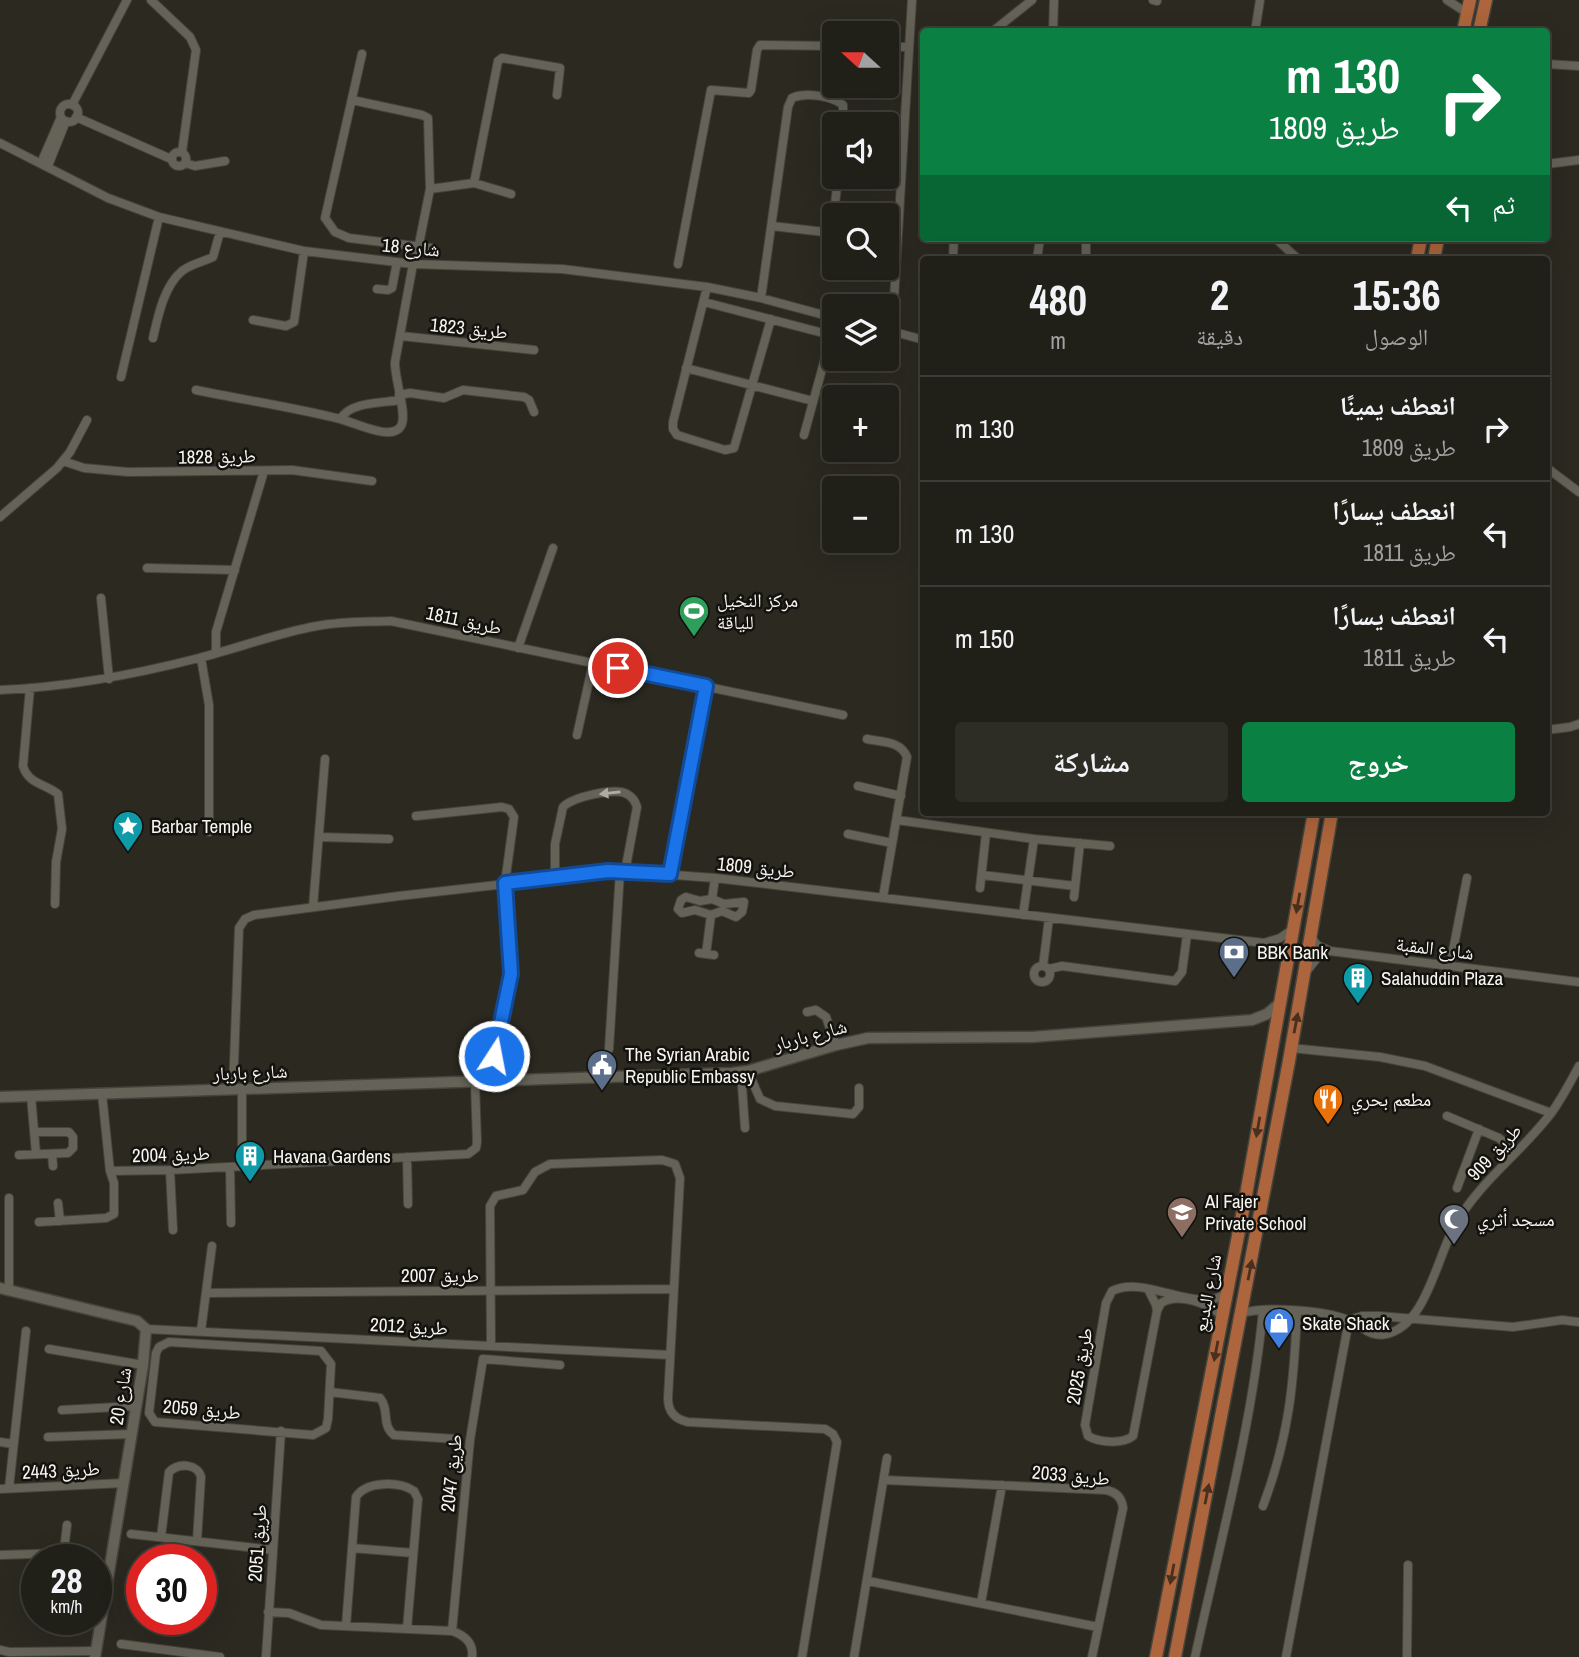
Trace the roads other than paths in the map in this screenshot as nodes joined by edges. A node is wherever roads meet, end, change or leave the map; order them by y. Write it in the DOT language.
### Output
graph roads {
  1 [pos="127,0"];
  2 [pos="151,0"];
  3 [pos="912,0"];
  4 [pos="1032,0"];
  5 [pos="1054,0"];
  6 [pos="1260,0"];
  7 [pos="1447,0"];
  8 [pos="1470,0"];
  9 [pos="1486,0"];
  10 [pos="1467,13"];
  11 [pos="997,28"];
  12 [pos="1053,28"];
  13 [pos="1256,28"];
  14 [pos="1464,28"];
  15 [pos="1480,28"];
  16 [pos="822,46"];
  17 [pos="900,47"];
  18 [pos="909,47"];
  19 [pos="362,54"];
  20 [pos="1550,64"];
  21 [pos="1579,66"];
  22 [pos="557,95"];
  23 [pos="352,100"];
  24 [pos="72,105"];
  25 [pos="843,112"];
  26 [pos="76,117"];
  27 [pos="64,119"];
  28 [pos="0,142"];
  29 [pos="182,152"];
  30 [pos="172,159"];
  31 [pos="1579,160"];
  32 [pos="225,161"];
  33 [pos="185,163"];
  34 [pos="44,164"];
  35 [pos="1550,164"];
  36 [pos="474,183"];
  37 [pos="430,189"];
  38 [pos="510,194"];
  39 [pos="897,203"];
  40 [pos="159,217"];
  41 [pos="772,226"];
  42 [pos="220,232"];
  43 [pos="822,232"];
  44 [pos="1279,242"];
  45 [pos="418,247"];
  46 [pos="431,248"];
  47 [pos="304,251"];
  48 [pos="1295,256"];
  49 [pos="397,262"];
  50 [pos="414,264"];
  51 [pos="678,264"];
  52 [pos="708,287"];
  53 [pos="377,289"];
  54 [pos="761,298"];
  55 [pos="704,302"];
  56 [pos="822,316"];
  57 [pos="253,320"];
  58 [pos="771,320"];
  59 [pos="822,333"];
  60 [pos="899,333"];
  61 [pos="401,336"];
  62 [pos="153,338"];
  63 [pos="920,339"];
  64 [pos="534,351"];
  65 [pos="822,368"];
  66 [pos="686,369"];
  67 [pos="121,377"];
  68 [pos="753,386"];
  69 [pos="196,390"];
  70 [pos="400,397"];
  71 [pos="813,401"];
  72 [pos="534,412"];
  73 [pos="341,419"];
  74 [pos="88,420"];
  75 [pos="804,435"];
  76 [pos="63,461"];
  77 [pos="1550,470"];
  78 [pos="264,471"];
  79 [pos="372,481"];
  80 [pos="1579,492"];
  81 [pos="0,517"];
  82 [pos="553,548"];
  83 [pos="147,568"];
  84 [pos="235,570"];
  85 [pos="101,598"];
  86 [pos="518,648"];
  87 [pos="216,653"];
  88 [pos="201,658"];
  89 [pos="593,663"];
  90 [pos="109,679"];
  91 [pos="706,686"];
  92 [pos="30,688"];
  93 [pos="0,690"];
  94 [pos="843,715"];
  95 [pos="1579,724"];
  96 [pos="1550,730"];
  97 [pos="577,735"];
  98 [pos="867,739"];
  99 [pos="325,759"];
  100 [pos="858,786"];
  101 [pos="901,796"];
  102 [pos="416,816"];
  103 [pos="1313,816"];
  104 [pos="1331,816"];
  105 [pos="897,820"];
  106 [pos="209,832"];
  107 [pos="986,833"];
  108 [pos="848,834"];
  109 [pos="319,837"];
  110 [pos="389,839"];
  111 [pos="1034,839"];
  112 [pos="892,842"];
  113 [pos="1080,843"];
  114 [pos="1110,846"];
  115 [pos="1304,869"];
  116 [pos="622,872"];
  117 [pos="1322,872"];
  118 [pos="670,874"];
  119 [pos="982,875"];
  120 [pos="555,877"];
  121 [pos="715,878"];
  122 [pos="1467,878"];
  123 [pos="1028,881"];
  124 [pos="505,883"];
  125 [pos="1075,886"];
  126 [pos="980,888"];
  127 [pos="744,891"];
  128 [pos="883,897"];
  129 [pos="1074,897"];
  130 [pos="712,899"];
  131 [pos="744,902"];
  132 [pos="55,904"];
  133 [pos="313,907"];
  134 [pos="724,908"];
  135 [pos="711,915"];
  136 [pos="1023,915"];
  137 [pos="1049,918"];
  138 [pos="1293,928"];
  139 [pos="1187,935"];
  140 [pos="1311,937"];
  141 [pos="1264,943"];
  142 [pos="1330,951"];
  143 [pos="707,954"];
  144 [pos="1288,960"];
  145 [pos="1450,966"];
  146 [pos="1306,972"];
  147 [pos="1579,982"];
  148 [pos="1280,1003"];
  149 [pos="807,1012"];
  150 [pos="1252,1020"];
  151 [pos="1275,1036"];
  152 [pos="836,1045"];
  153 [pos="1291,1048"];
  154 [pos="609,1049"];
  155 [pos="1579,1066"];
  156 [pos="745,1071"];
  157 [pos="475,1083"];
  158 [pos="489,1083"];
  159 [pos="859,1088"];
  160 [pos="237,1090"];
  161 [pos="103,1094"];
  162 [pos="31,1096"];
  163 [pos="0,1097"];
  164 [pos="1551,1113"];
  165 [pos="1447,1116"];
  166 [pos="745,1128"];
  167 [pos="1479,1129"];
  168 [pos="34,1132"];
  169 [pos="1515,1152"];
  170 [pos="36,1154"];
  171 [pos="52,1154"];
  172 [pos="19,1155"];
  173 [pos="407,1157"];
  174 [pos="53,1166"];
  175 [pos="242,1166"];
  176 [pos="230,1167"];
  177 [pos="170,1170"];
  178 [pos="110,1171"];
  179 [pos="1457,1188"];
  180 [pos="9,1198"];
  181 [pos="58,1203"];
  182 [pos="408,1205"];
  183 [pos="60,1221"];
  184 [pos="39,1222"];
  185 [pos="231,1223"];
  186 [pos="173,1230"];
  187 [pos="212,1246"];
  188 [pos="4,1289"];
  189 [pos="674,1289"];
  190 [pos="1148,1289"];
  191 [pos="491,1290"];
  192 [pos="206,1293"];
  193 [pos="1227,1293"];
  194 [pos="1263,1310"];
  195 [pos="1157,1311"];
  196 [pos="1297,1311"];
  197 [pos="1242,1313"];
  198 [pos="1223,1317"];
  199 [pos="1349,1320"];
  200 [pos="1410,1320"];
  201 [pos="1579,1322"];
  202 [pos="146,1329"];
  203 [pos="26,1331"];
  204 [pos="201,1331"];
  205 [pos="491,1346"];
  206 [pos="49,1349"];
  207 [pos="670,1355"];
  208 [pos="143,1365"];
  209 [pos="560,1365"];
  210 [pos="330,1392"];
  211 [pos="136,1406"];
  212 [pos="62,1410"];
  213 [pos="281,1431"];
  214 [pos="132,1434"];
  215 [pos="48,1437"];
  216 [pos="456,1439"];
  217 [pos="0,1442"];
  218 [pos="13,1444"];
  219 [pos="887,1458"];
  220 [pos="885,1480"];
  221 [pos="124,1483"];
  222 [pos="1002,1485"];
  223 [pos="4,1488"];
  224 [pos="1263,1506"];
  225 [pos="67,1525"];
  226 [pos="131,1534"];
  227 [pos="161,1537"];
  228 [pos="197,1541"];
  229 [pos="65,1544"];
  230 [pos="112,1544"];
  231 [pos="352,1548"];
  232 [pos="273,1550"];
  233 [pos="413,1553"];
  234 [pos="0,1555"];
  235 [pos="21,1555"];
  236 [pos="1408,1565"];
  237 [pos="868,1581"];
  238 [pos="981,1603"];
  239 [pos="268,1612"];
  240 [pos="346,1626"];
  241 [pos="1098,1627"];
  242 [pos="407,1629"];
  243 [pos="452,1631"];
  244 [pos="97,1635"];
  245 [pos="121,1644"];
  246 [pos="0,1650"];
  247 [pos="95,1654"];
  248 [pos="220,1657"];
  249 [pos="266,1657"];
  250 [pos="472,1657"];
  251 [pos="802,1657"];
  252 [pos="854,1657"];
  253 [pos="1092,1657"];
  254 [pos="1156,1657"];
  255 [pos="1175,1657"];
  256 [pos="1195,1657"];
  257 [pos="1286,1657"];
  258 [pos="1407,1657"];
  1 -- 24 [label="street"];
  2 -- 29 [label="street"];
  3 -- 18 [label="street"];
  4 -- 11 [label="street"];
  5 -- 12 [label="street"];
  6 -- 13 [label="street"];
  7 -- 10 [label="street"];
  8 -- 10 [label="main road"];
  9 -- 15 [label="main road"];
  10 -- 14 [label="main road"];
  16 -- 51 [label="street"];
  17 -- 18 [label="street"];
  18 -- 39 [label="street"];
  19 -- 23 [label="street"];
  20 -- 21 [label="street"];
  22 -- 36 [label="street"];
  23 -- 37 [label="street"];
  23 -- 45 [label="street"];
  24 -- 26 [label="street"];
  24 -- 27 [label="street"];
  25 -- 41 [label="street"];
  26 -- 27 [label="street"];
  26 -- 30 [label="street"];
  27 -- 34 [label="street"];
  28 -- 34 [label="street, شارع 18"];
  29 -- 30 [label="street"];
  29 -- 33 [label="street"];
  30 -- 33 [label="street"];
  31 -- 35 [label="street"];
  32 -- 33 [label="street"];
  34 -- 40 [label="street, شارع 18"];
  36 -- 37 [label="street"];
  36 -- 38 [label="street"];
  37 -- 45 [label="street"];
  40 -- 42 [label="street, شارع 18"];
  40 -- 67 [label="street"];
  41 -- 43 [label="street"];
  41 -- 54 [label="street"];
  42 -- 47 [label="street, شارع 18"];
  42 -- 62 [label="street"];
  44 -- 48 [label="street"];
  45 -- 46 [label="street"];
  45 -- 50 [label="street"];
  47 -- 49 [label="street, شارع 18"];
  47 -- 57 [label="street"];
  49 -- 50 [label="street, شارع 18"];
  49 -- 53 [label="street"];
  50 -- 52 [label="street, شارع 18"];
  50 -- 61 [label="street"];
  52 -- 54 [label="street, شارع 18"];
  52 -- 55 [label="street"];
  54 -- 56 [label="street, شارع 18"];
  55 -- 58 [label="street"];
  55 -- 66 [label="street"];
  58 -- 59 [label="street"];
  58 -- 68 [label="street"];
  60 -- 63 [label="street"];
  61 -- 64 [label="street, طريق 1823"];
  61 -- 70 [label="street"];
  65 -- 71 [label="street"];
  66 -- 68 [label="street"];
  66 -- 68 [label="street"];
  68 -- 71 [label="street"];
  69 -- 73 [label="street"];
  70 -- 72 [label="street"];
  70 -- 73 [label="street"];
  70 -- 73 [label="street"];
  71 -- 75 [label="street"];
  74 -- 76 [label="street"];
  76 -- 78 [label="street, طريق 1828"];
  76 -- 81 [label="street"];
  77 -- 80 [label="street"];
  78 -- 79 [label="street, طريق 1828"];
  78 -- 84 [label="street"];
  82 -- 86 [label="street"];
  83 -- 84 [label="street"];
  84 -- 87 [label="street"];
  85 -- 90 [label="street"];
  86 -- 87 [label="street, طريق 1811"];
  86 -- 89 [label="street, طريق 1811"];
  87 -- 88 [label="street, طريق 1811"];
  88 -- 90 [label="street, طريق 1811"];
  88 -- 106 [label="street"];
  89 -- 91 [label="street, طريق 1811"];
  89 -- 97 [label="street"];
  90 -- 92 [label="street, طريق 1811"];
  91 -- 94 [label="street, طريق 1811"];
  91 -- 118 [label="street"];
  92 -- 93 [label="street, طريق 1811"];
  92 -- 132 [label="street"];
  95 -- 96 [label="street"];
  98 -- 101 [label="street"];
  99 -- 109 [label="street"];
  100 -- 101 [label="street"];
  101 -- 105 [label="street"];
  102 -- 124 [label="street"];
  103 -- 115 [label="main road, شارع البديع"];
  104 -- 117 [label="main road, شارع البديع"];
  105 -- 107 [label="street"];
  105 -- 112 [label="street"];
  107 -- 111 [label="street"];
  107 -- 119 [label="street"];
  108 -- 112 [label="street"];
  109 -- 110 [label="street"];
  109 -- 133 [label="street"];
  111 -- 113 [label="street"];
  111 -- 123 [label="street"];
  112 -- 128 [label="street"];
  113 -- 114 [label="street"];
  113 -- 125 [label="street"];
  115 -- 117 [label="main road"];
  115 -- 138 [label="main road, شارع البديع, one-way"];
  116 -- 118 [label="street, طريق 1809"];
  116 -- 120 [label="street, طريق 1809"];
  116 -- 120 [label="street, one-way"];
  116 -- 154 [label="street"];
  117 -- 140 [label="main road, شارع البديع"];
  118 -- 121 [label="street, طريق 1809"];
  119 -- 123 [label="street"];
  119 -- 126 [label="street"];
  120 -- 124 [label="street, طريق 1809"];
  121 -- 128 [label="street, طريق 1809"];
  121 -- 130 [label="street"];
  122 -- 145 [label="street"];
  123 -- 125 [label="street"];
  123 -- 136 [label="street"];
  124 -- 133 [label="street, طريق 1809"];
  124 -- 158 [label="street"];
  125 -- 129 [label="street"];
  127 -- 131 [label="street"];
  128 -- 136 [label="street, طريق 1809"];
  130 -- 134 [label="street"];
  130 -- 135 [label="street"];
  131 -- 134 [label="street"];
  131 -- 134 [label="street"];
  133 -- 160 [label="street, طريق 1809"];
  134 -- 135 [label="street"];
  135 -- 143 [label="street"];
  136 -- 137 [label="street, طريق 1809"];
  137 -- 139 [label="street, طريق 1809"];
  137 -- 139 [label="street"];
  138 -- 141 [label="street"];
  138 -- 144 [label="main road, شارع البديع"];
  139 -- 141 [label="street, طريق 1809"];
  140 -- 142 [label="street, شارع المقبة"];
  140 -- 146 [label="main road, شارع البديع"];
  141 -- 144 [label="street, طريق 1809"];
  142 -- 145 [label="street, شارع المقبة"];
  142 -- 146 [label="street"];
  144 -- 148 [label="main road, شارع البديع"];
  145 -- 147 [label="street, شارع المقبة"];
  153 -- 146 [label="main road, شارع البديع, one-way"];
  148 -- 150 [label="street, شارع باربار"];
  148 -- 151 [label="main road, شارع البديع"];
  149 -- 152 [label="street"];
  150 -- 151 [label="street"];
  150 -- 152 [label="street, شارع باربار"];
  151 -- 193 [label="main road, شارع البديع, one-way"];
  152 -- 156 [label="street, شارع باربار"];
  153 -- 164 [label="street"];
  197 -- 153 [label="main road, شارع البديع, one-way"];
  155 -- 164 [label="street, طريق 909"];
  156 -- 158 [label="street, شارع باربار"];
  156 -- 159 [label="street"];
  156 -- 166 [label="street"];
  157 -- 158 [label="street, شارع باربار"];
  157 -- 160 [label="street, شارع باربار"];
  157 -- 173 [label="street, طريق 2004"];
  160 -- 161 [label="street, شارع باربار"];
  160 -- 175 [label="street, طريق 1809"];
  161 -- 162 [label="street, شارع باربار"];
  161 -- 178 [label="street"];
  162 -- 163 [label="street, شارع باربار"];
  162 -- 168 [label="street"];
  164 -- 169 [label="street, طريق 909"];
  165 -- 167 [label="street"];
  167 -- 169 [label="street"];
  167 -- 179 [label="street"];
  168 -- 170 [label="street"];
  168 -- 171 [label="street"];
  169 -- 200 [label="street, طريق 909"];
  170 -- 171 [label="street"];
  170 -- 172 [label="street"];
  171 -- 174 [label="street"];
  173 -- 175 [label="street, طريق 2004"];
  173 -- 182 [label="street"];
  175 -- 176 [label="street, طريق 2004"];
  176 -- 177 [label="street, طريق 2004"];
  176 -- 185 [label="street"];
  177 -- 178 [label="street, طريق 2004"];
  177 -- 186 [label="street"];
  178 -- 183 [label="street"];
  180 -- 188 [label="street"];
  181 -- 183 [label="street"];
  183 -- 184 [label="street"];
  187 -- 192 [label="street"];
  188 -- 202 [label="street"];
  189 -- 191 [label="street, طريق 2007"];
  189 -- 191 [label="street"];
  189 -- 207 [label="street"];
  190 -- 193 [label="street, طريق 2025"];
  190 -- 195 [label="street"];
  190 -- 195 [label="street, طريق 2025"];
  191 -- 192 [label="street, طريق 2007"];
  191 -- 205 [label="street"];
  192 -- 204 [label="street"];
  193 -- 198 [label="main road, شارع البديع"];
  194 -- 196 [label="street"];
  194 -- 197 [label="street"];
  194 -- 256 [label="street"];
  195 -- 198 [label="street"];
  196 -- 199 [label="street"];
  196 -- 224 [label="street"];
  255 -- 197 [label="main road, شارع البديع, one-way"];
  198 -- 254 [label="main road, شارع البديع, one-way"];
  199 -- 200 [label="street"];
  199 -- 200 [label="street, طريق 909"];
  199 -- 257 [label="street"];
  200 -- 201 [label="street"];
  202 -- 204 [label="street, طريق 2012"];
  202 -- 208 [label="street, شارع 20"];
  203 -- 218 [label="street"];
  204 -- 205 [label="street, طريق 2012"];
  205 -- 207 [label="street, طريق 2012"];
  206 -- 208 [label="street"];
  207 -- 251 [label="street"];
  208 -- 211 [label="street, شارع 20"];
  209 -- 243 [label="street, طريق 2047"];
  210 -- 213 [label="street, طريق 2059"];
  210 -- 213 [label="street, طريق 2059"];
  210 -- 216 [label="street"];
  211 -- 212 [label="street"];
  211 -- 214 [label="street, شارع 20"];
  213 -- 232 [label="street, طريق 2051"];
  214 -- 215 [label="street"];
  214 -- 221 [label="street, شارع 20"];
  217 -- 218 [label="street"];
  218 -- 223 [label="street"];
  219 -- 220 [label="street"];
  220 -- 222 [label="street, طريق 2033"];
  220 -- 237 [label="street"];
  221 -- 223 [label="street, طريق 2443"];
  221 -- 230 [label="street, شارع 20"];
  222 -- 238 [label="street"];
  222 -- 241 [label="street, طريق 2033"];
  225 -- 229 [label="street"];
  226 -- 227 [label="street"];
  227 -- 228 [label="street"];
  227 -- 228 [label="street"];
  228 -- 232 [label="street"];
  231 -- 233 [label="street"];
  231 -- 233 [label="street"];
  231 -- 240 [label="street"];
  232 -- 239 [label="street, طريق 2051"];
  233 -- 242 [label="street"];
  234 -- 235 [label="street"];
  236 -- 258 [label="street"];
  237 -- 238 [label="street"];
  237 -- 252 [label="street"];
  238 -- 241 [label="street"];
  239 -- 240 [label="street"];
  239 -- 249 [label="street, طريق 2051"];
  240 -- 242 [label="street"];
  241 -- 253 [label="street, طريق 2033"];
  242 -- 243 [label="street"];
  243 -- 250 [label="street"];
  244 -- 247 [label="street, شارع 20"];
  245 -- 248 [label="street"];
  246 -- 247 [label="street"];
}
